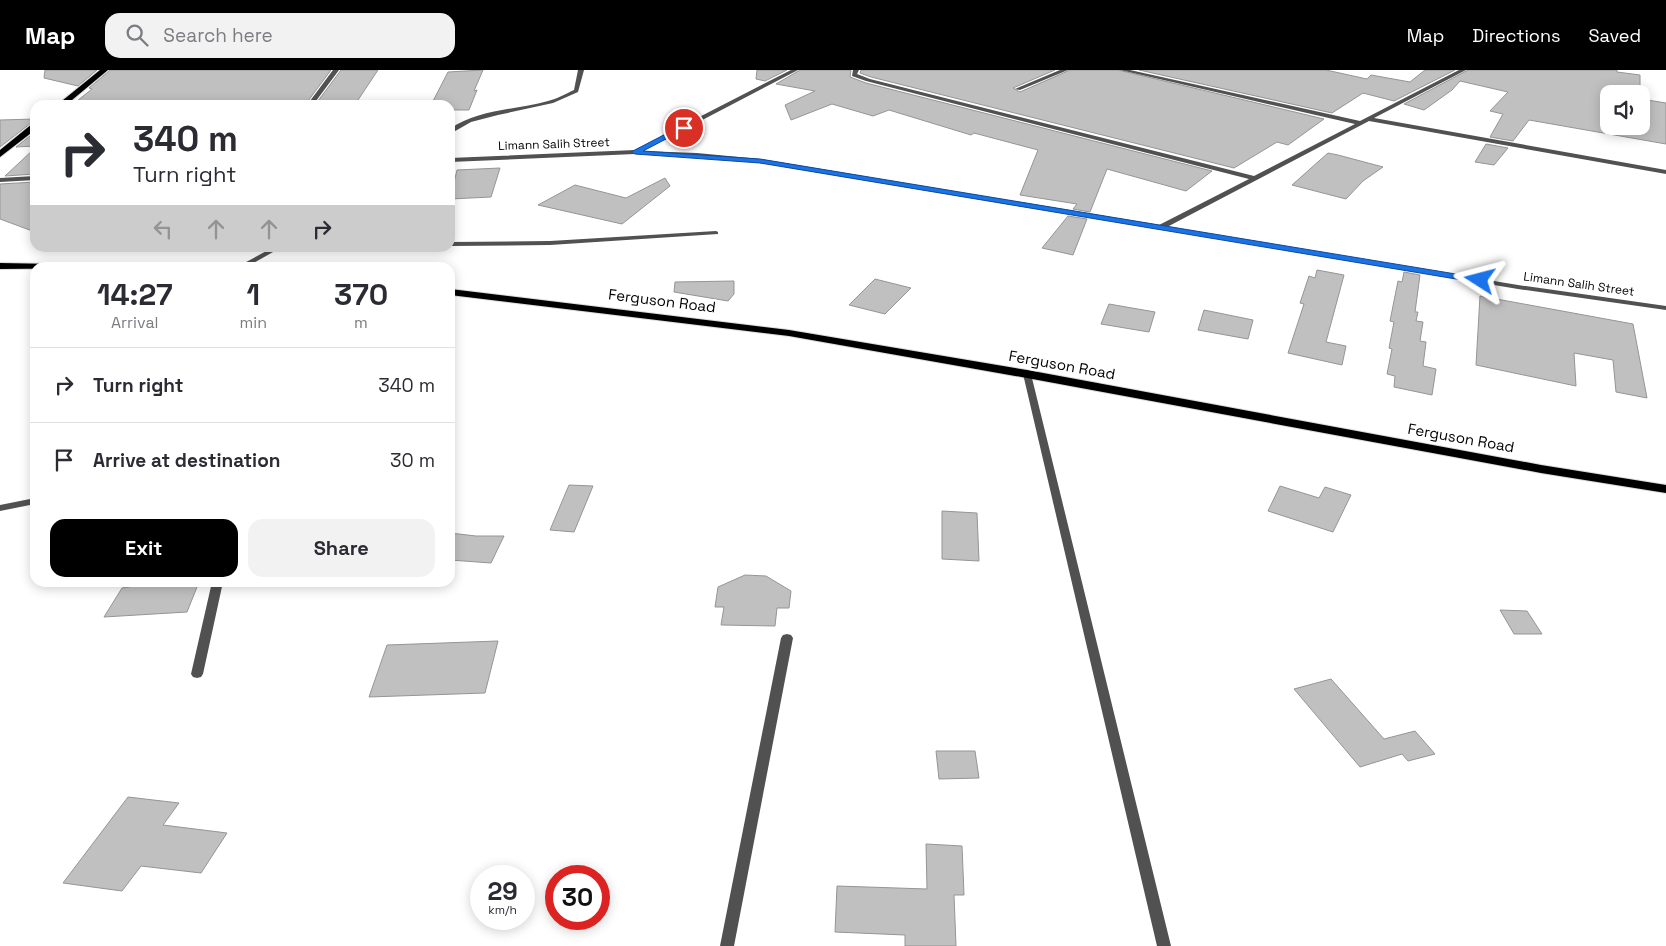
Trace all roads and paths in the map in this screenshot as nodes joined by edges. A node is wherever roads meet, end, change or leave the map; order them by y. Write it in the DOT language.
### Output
graph roads {
  1 [pos="104,70"];
  2 [pos="336,70"];
  3 [pos="581,70"];
  4 [pos="795,70"];
  5 [pos="856,70"];
  6 [pos="1065,70"];
  7 [pos="1123,70"];
  8 [pos="1463,70"];
  9 [pos="1018,89"];
  10 [pos="66,100"];
  11 [pos="314,100"];
  12 [pos="1368,119"];
  13 [pos="1360,123"];
  14 [pos="455,127"];
  15 [pos="30,130"];
  16 [pos="635,152"];
  17 [pos="0,154"];
  18 [pos="455,160"];
  19 [pos="1666,172"];
  20 [pos="30,178"];
  21 [pos="1254,178"];
  22 [pos="0,180"];
  23 [pos="1161,227"];
  24 [pos="716,233"];
  25 [pos="455,244"];
  26 [pos="268,252"];
  27 [pos="249,262"];
  28 [pos="1,267"];
  29 [pos="30,267"];
  30 [pos="455,293"];
  31 [pos="1666,308"];
  32 [pos="1027,374"];
  33 [pos="1666,489"];
  34 [pos="30,502"];
  35 [pos="0,508"];
  36 [pos="217,587"];
  37 [pos="787,638"];
  38 [pos="197,674"];
  39 [pos="727,946"];
  40 [pos="1164,946"];
  1 -- 10 [label="highway"];
  2 -- 11 [label="street"];
  3 -- 14 [label="street"];
  4 -- 16 [label="street"];
  5 -- 21 [label="street"];
  6 -- 9 [label="street"];
  7 -- 13 [label="street"];
  8 -- 12 [label="street"];
  12 -- 13 [label="street"];
  12 -- 19 [label="street"];
  13 -- 21 [label="street"];
  15 -- 17 [label="highway"];
  16 -- 18 [label="street, Limann Salih Street"];
  16 -- 23 [label="street, Limann Salih Street"];
  20 -- 22 [label="street"];
  21 -- 23 [label="street"];
  23 -- 31 [label="street, Limann Salih Street"];
  24 -- 25 [label="street"];
  26 -- 27 [label="street"];
  28 -- 29 [label="highway"];
  30 -- 32 [label="highway, Ferguson Road"];
  32 -- 33 [label="highway, Ferguson Road"];
  32 -- 40 [label="street"];
  34 -- 35 [label="street"];
  36 -- 38 [label="street"];
  37 -- 39 [label="street"];
}
